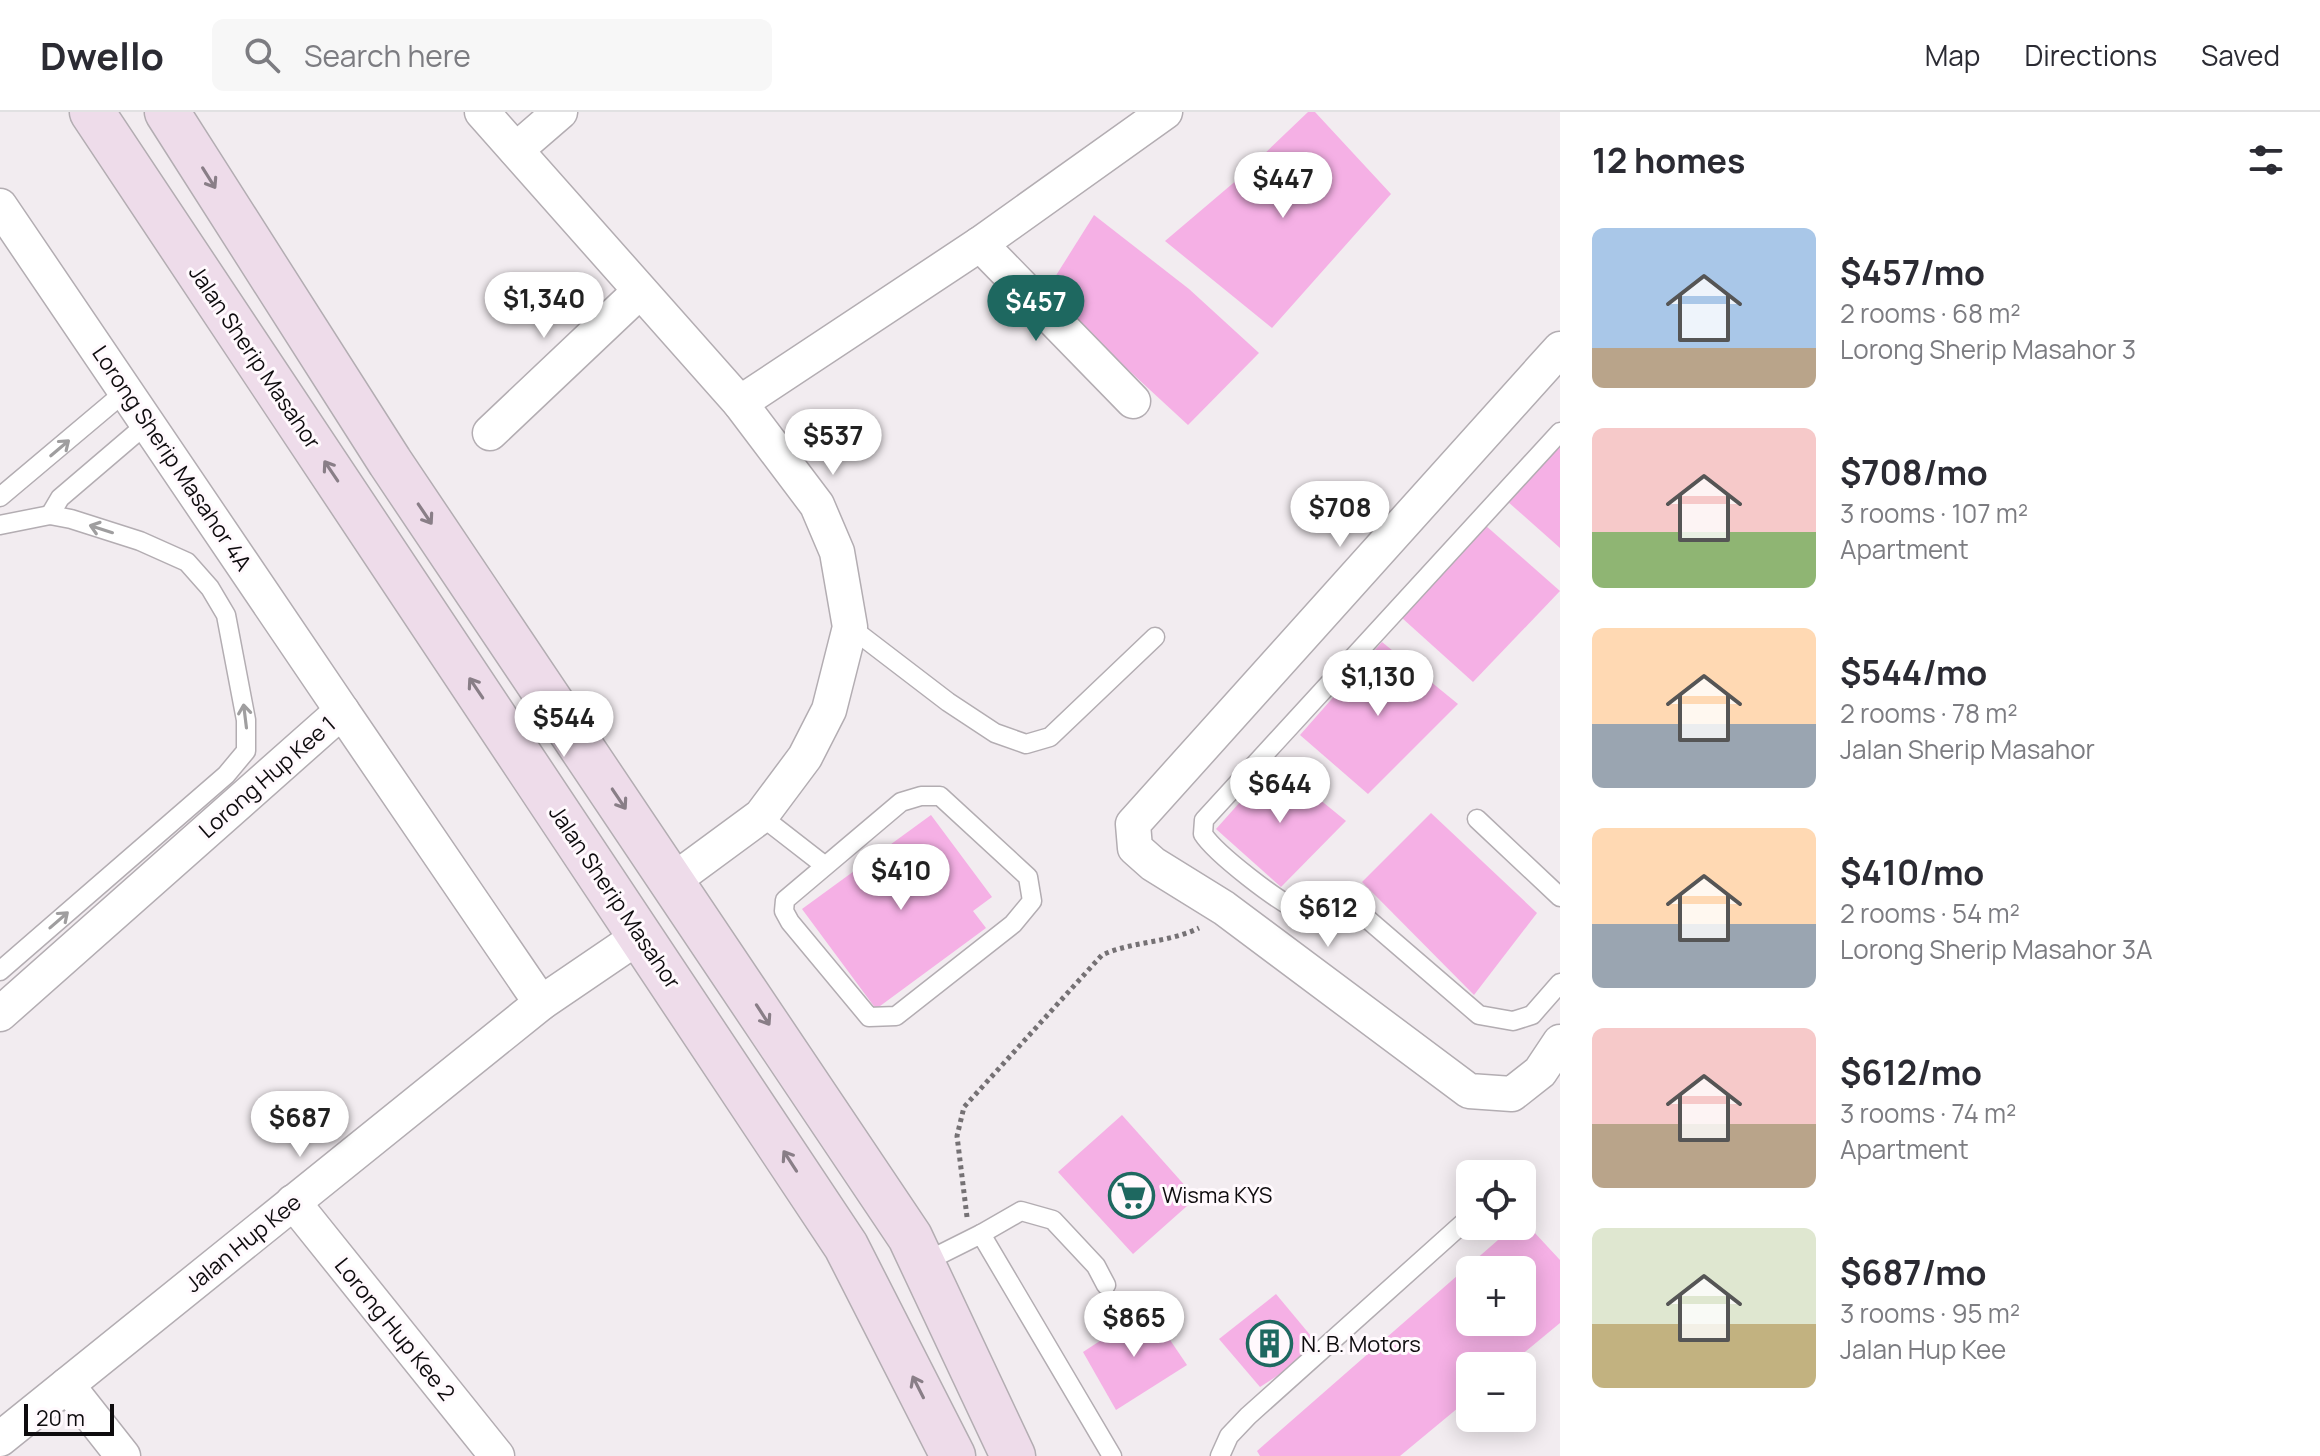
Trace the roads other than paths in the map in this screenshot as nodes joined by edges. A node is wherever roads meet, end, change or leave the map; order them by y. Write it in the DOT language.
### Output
graph roads {
  1 [pos="92,112"];
  2 [pos="167,112"];
  3 [pos="482,112"];
  4 [pos="560,112"];
  5 [pos="1165,112"];
  6 [pos="516,150"];
  7 [pos="0,206"];
  8 [pos="980,244"];
  9 [pos="639,292"];
  10 [pos="1560,349"];
  11 [pos="126,391"];
  12 [pos="1133,401"];
  13 [pos="740,403"];
  14 [pos="149,422"];
  15 [pos="1560,432"];
  16 [pos="490,433"];
  17 [pos="0,497"];
  18 [pos="50,515"];
  19 [pos="0,525"];
  20 [pos="850,627"];
  21 [pos="1155,637"];
  22 [pos="342,711"];
  23 [pos="761,816"];
  24 [pos="1477,819"];
  25 [pos="824,865"];
  26 [pos="674,880"];
  27 [pos="1560,897"];
  28 [pos="641,935"];
  29 [pos="0,971"];
  30 [pos="1560,983"];
  31 [pos="541,1003"];
  32 [pos="0,1014"];
  33 [pos="1560,1042"];
  34 [pos="293,1202"];
  35 [pos="1456,1230"];
  36 [pos="975,1238"];
  37 [pos="923,1263"];
  38 [pos="1106,1285"];
  39 [pos="67,1385"];
  40 [pos="0,1439"];
  41 [pos="123,1456"];
  42 [pos="497,1456"];
  43 [pos="953,1456"];
  44 [pos="1013,1456"];
  45 [pos="1112,1456"];
  46 [pos="1220,1456"];
  28 -- 1 [label="main road, Jalan Sherip Masahor, one-way"];
  2 -- 26 [label="main road, one-way"];
  3 -- 6 [label="street"];
  4 -- 6 [label="street"];
  5 -- 8 [label="street"];
  6 -- 9 [label="street"];
  7 -- 11 [label="street, Lorong Sherip Masahor 4A"];
  8 -- 12 [label="street"];
  8 -- 13 [label="street"];
  9 -- 13 [label="street"];
  9 -- 16 [label="street"];
  10 -- 33 [label="street"];
  11 -- 14 [label="street, Lorong Sherip Masahor 4A"];
  17 -- 11 [label="lane, one-way"];
  13 -- 20 [label="street"];
  14 -- 18 [label="lane"];
  14 -- 22 [label="street, Lorong Sherip Masahor 4A"];
  15 -- 30 [label="lane"];
  18 -- 19 [label="lane"];
  29 -- 18 [label="lane, one-way"];
  20 -- 21 [label="lane"];
  20 -- 23 [label="street"];
  22 -- 31 [label="street, Lorong Hup Kee 1"];
  22 -- 32 [label="street, Lorong Hup Kee 1"];
  23 -- 25 [label="lane"];
  23 -- 26 [label="street"];
  24 -- 27 [label="lane"];
  25 -- 25 [label="lane"];
  26 -- 37 [label="main road, one-way"];
  28 -- 31 [label="street, Jalan Hup Kee"];
  43 -- 28 [label="main road, Jalan Sherip Masahor, one-way"];
  31 -- 34 [label="street, Jalan Hup Kee"];
  34 -- 39 [label="street, Jalan Hup Kee"];
  34 -- 42 [label="street, Lorong Hup Kee 2"];
  35 -- 46 [label="lane"];
  36 -- 37 [label="lane"];
  36 -- 38 [label="lane"];
  36 -- 45 [label="lane"];
  37 -- 44 [label="main road"];
  39 -- 40 [label="street, Jalan Hup Kee"];
  39 -- 41 [label="street"];
}
